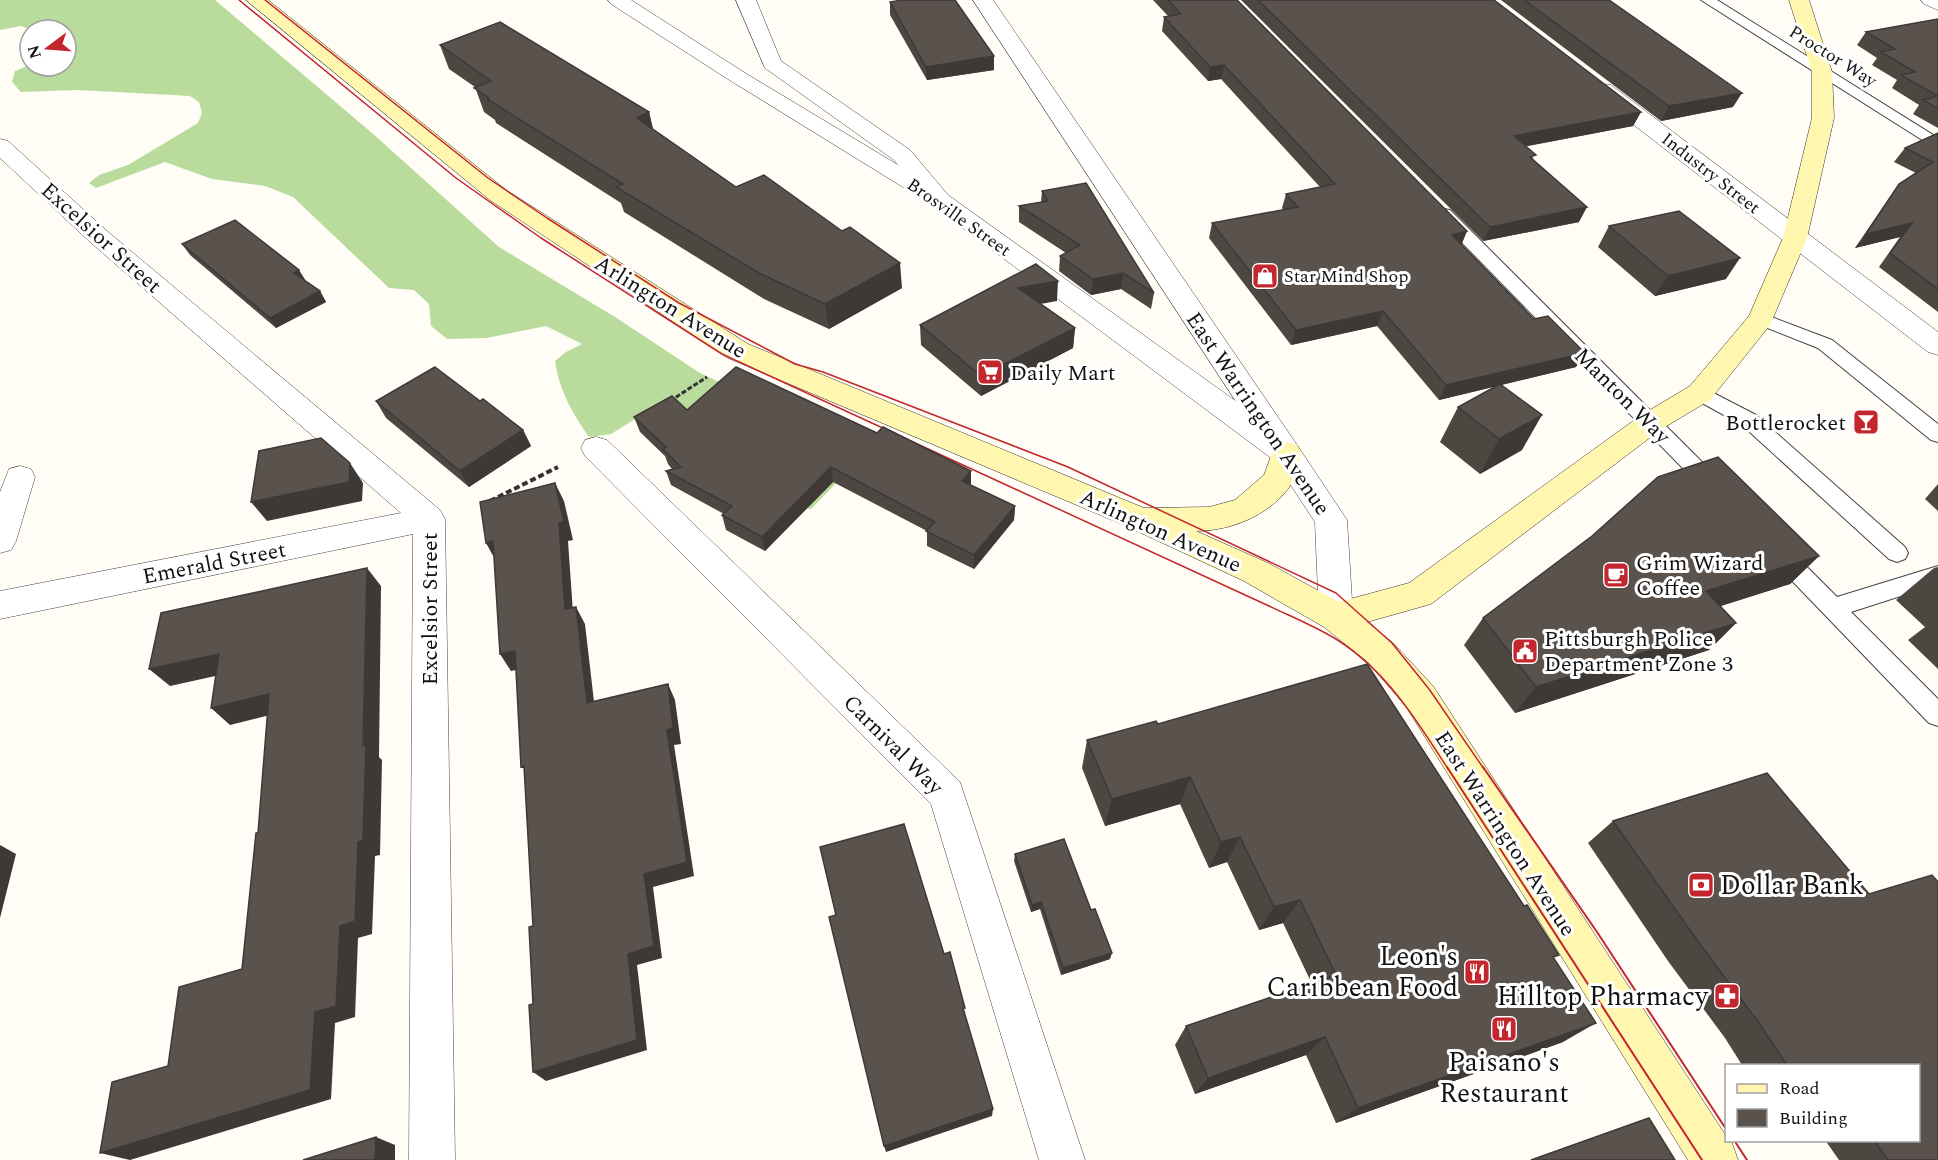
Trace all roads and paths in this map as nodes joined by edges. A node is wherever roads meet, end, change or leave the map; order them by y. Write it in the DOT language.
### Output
graph roads {
  1 [pos="256,0"];
  2 [pos="618,0"];
  3 [pos="746,0"];
  4 [pos="983,0"];
  5 [pos="1708,0"];
  6 [pos="1799,0"];
  7 [pos="1931,0"];
  8 [pos="1938,4"];
  9 [pos="1822,72"];
  10 [pos="1589,80"];
  11 [pos="1938,145"];
  12 [pos="0,146"];
  13 [pos="940,200"];
  14 [pos="1432,203"];
  15 [pos="1795,237"];
  16 [pos="1761,320"];
  17 [pos="1938,346"];
  18 [pos="1700,393"];
  19 [pos="1650,423"];
  20 [pos="1938,435"];
  21 [pos="596,448"];
  22 [pos="1286,453"];
  23 [pos="20,477"];
  24 [pos="1728,501"];
  25 [pos="1135,517"];
  26 [pos="429,519"];
  27 [pos="1760,534"];
  28 [pos="0,541"];
  29 [pos="1897,553"];
  30 [pos="1938,575"];
  31 [pos="0,605"];
  32 [pos="1833,608"];
  33 [pos="1336,617"];
  34 [pos="1938,715"];
  35 [pos="432,1160"];
  36 [pos="1062,1160"];
  37 [pos="1715,1160"];
  1 -- 25 [label="main road, Arlington Avenue"];
  2 -- 13 [label="street, Brosville Street"];
  3 -- 13 [label="street"];
  4 -- 22 [label="street, East Warrington Avenue"];
  5 -- 9 [label="lane, Proctor Way"];
  6 -- 9 [label="main road"];
  7 -- 8 [label="street"];
  9 -- 11 [label="lane, Proctor Way"];
  9 -- 15 [label="main road"];
  10 -- 15 [label="street, Industry Street"];
  12 -- 26 [label="street, Excelsior Street"];
  13 -- 22 [label="street, Brosville Street"];
  14 -- 19 [label="lane, Manton Way"];
  15 -- 16 [label="main road"];
  15 -- 17 [label="street, Industry Street"];
  16 -- 18 [label="main road"];
  16 -- 20 [label="lane"];
  18 -- 19 [label="main road"];
  18 -- 29 [label="lane"];
  19 -- 24 [label="lane, Manton Way"];
  19 -- 33 [label="main road"];
  21 -- 36 [label="street, Carnival Way"];
  22 -- 25 [label="main road"];
  22 -- 33 [label="street, East Warrington Avenue"];
  23 -- 28 [label="street"];
  25 -- 33 [label="main road, Arlington Avenue"];
  26 -- 31 [label="street, Emerald Street"];
  26 -- 35 [label="street, Excelsior Street"];
  27 -- 32 [label="lane"];
  30 -- 32 [label="lane"];
  32 -- 34 [label="lane"];
  33 -- 37 [label="main road, East Warrington Avenue"];
}
